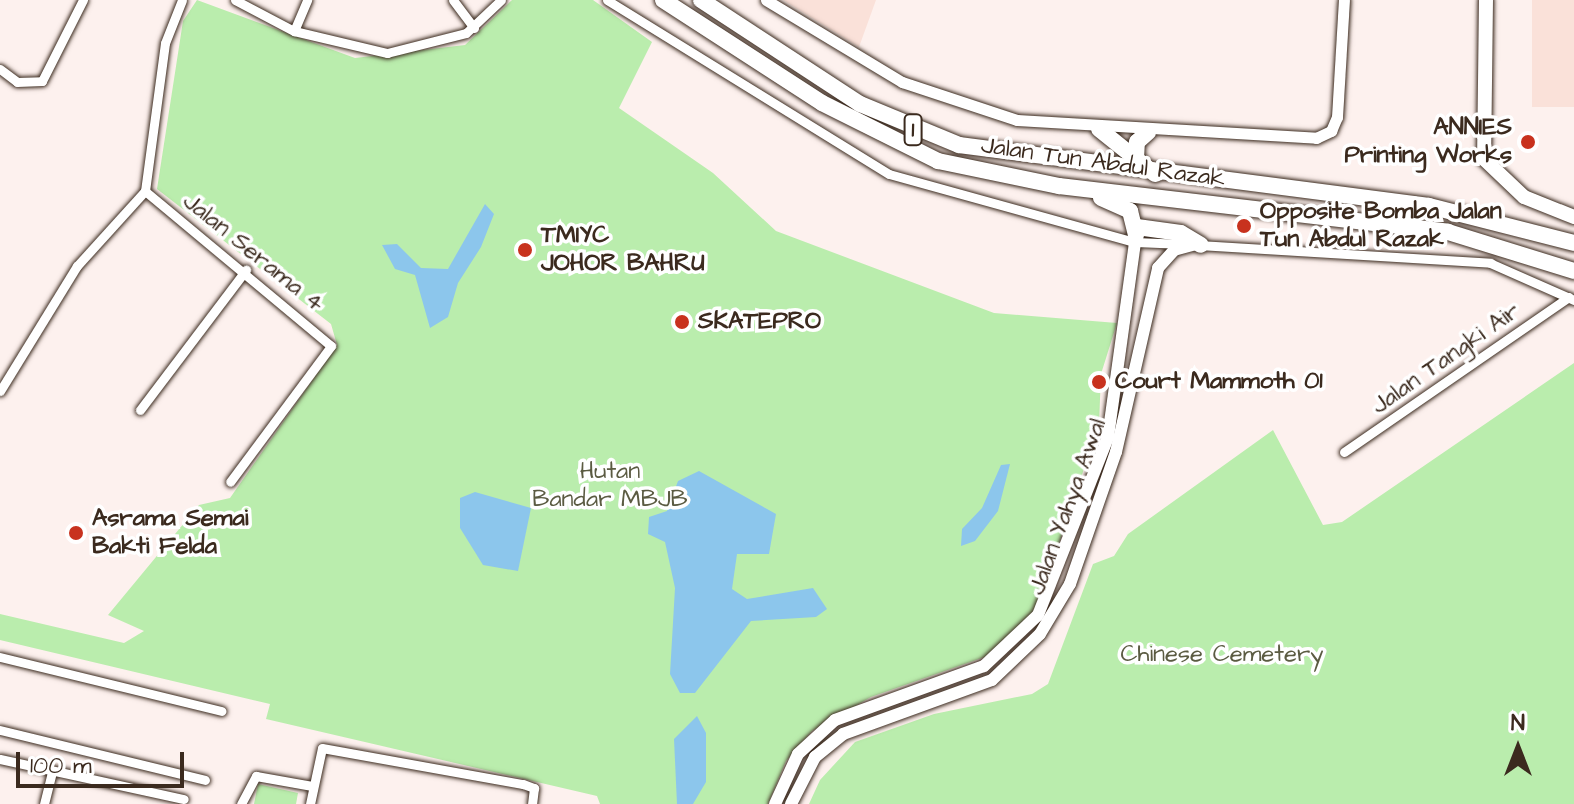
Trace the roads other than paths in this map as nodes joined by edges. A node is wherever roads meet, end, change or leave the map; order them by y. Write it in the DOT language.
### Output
graph roads {
  1 [pos="83,0"];
  2 [pos="182,0"];
  3 [pos="235,0"];
  4 [pos="307,0"];
  5 [pos="453,0"];
  6 [pos="501,0"];
  7 [pos="607,0"];
  8 [pos="663,0"];
  9 [pos="701,0"];
  10 [pos="766,0"];
  11 [pos="1344,0"];
  12 [pos="1486,0"];
  13 [pos="474,28"];
  14 [pos="294,31"];
  15 [pos="0,69"];
  16 [pos="1099,129"];
  17 [pos="1148,132"];
  18 [pos="1136,159"];
  19 [pos="1156,175"];
  20 [pos="1059,186"];
  21 [pos="145,191"];
  22 [pos="1574,217"];
  23 [pos="1136,235"];
  24 [pos="1574,243"];
  25 [pos="1197,245"];
  26 [pos="246,270"];
  27 [pos="1574,271"];
  28 [pos="1572,298"];
  29 [pos="0,391"];
  30 [pos="140,410"];
  31 [pos="1344,452"];
  32 [pos="230,482"];
  33 [pos="0,657"];
  34 [pos="222,711"];
  35 [pos="0,730"];
  36 [pos="0,759"];
  37 [pos="52,771"];
  38 [pos="205,780"];
  39 [pos="312,786"];
  40 [pos="184,799"];
  41 [pos="44,804"];
  42 [pos="241,804"];
  43 [pos="310,804"];
  44 [pos="532,804"];
  45 [pos="775,804"];
  46 [pos="791,804"];
  1 -- 15 [label="street"];
  2 -- 21 [label="street"];
  3 -- 14 [label="street"];
  4 -- 14 [label="street"];
  5 -- 13 [label="street"];
  6 -- 13 [label="street"];
  7 -- 23 [label="street"];
  8 -- 20 [label="highway, Jalan Tun Abdul Razak / 1"];
  9 -- 19 [label="highway, Jalan Tun Abdul Razak / 1"];
  10 -- 16 [label="street"];
  11 -- 17 [label="street"];
  12 -- 22 [label="main road"];
  13 -- 14 [label="street"];
  16 -- 17 [label="street"];
  16 -- 18 [label="highway"];
  17 -- 18 [label="highway"];
  18 -- 19 [label="highway"];
  19 -- 24 [label="highway, Jalan Tun Abdul Razak / 1"];
  20 -- 23 [label="highway"];
  20 -- 27 [label="highway, Jalan Tun Abdul Razak / 1"];
  21 -- 26 [label="street, Jalan Serama 4"];
  21 -- 29 [label="street"];
  23 -- 25 [label="highway"];
  23 -- 45 [label="main road, Jalan Yahya Awal"];
  25 -- 28 [label="street"];
  25 -- 46 [label="main road, Jalan Yahya Awal"];
  26 -- 30 [label="street"];
  26 -- 32 [label="street, Jalan Serama 4"];
  28 -- 31 [label="street, Jalan Tangki Air"];
  33 -- 34 [label="street"];
  35 -- 38 [label="street"];
  36 -- 37 [label="street"];
  37 -- 40 [label="street"];
  37 -- 41 [label="street"];
  39 -- 42 [label="street"];
  39 -- 43 [label="street"];
  39 -- 44 [label="street"];
}
